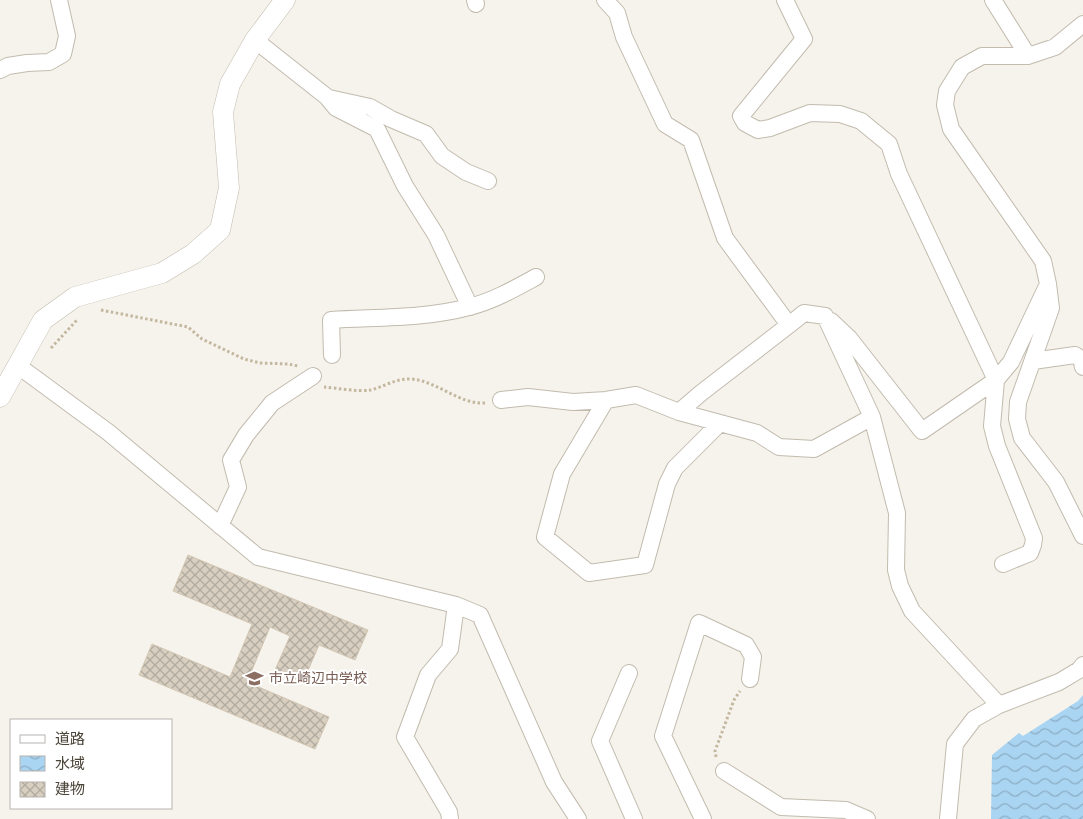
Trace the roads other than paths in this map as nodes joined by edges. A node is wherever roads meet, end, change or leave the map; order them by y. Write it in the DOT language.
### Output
graph roads {
  1 [pos="60,0"];
  2 [pos="285,0"];
  3 [pos="605,0"];
  4 [pos="785,0"];
  5 [pos="993,0"];
  6 [pos="1083,24"];
  7 [pos="255,40"];
  8 [pos="1028,56"];
  9 [pos="0,70"];
  10 [pos="327,97"];
  11 [pos="488,181"];
  12 [pos="536,277"];
  13 [pos="1048,284"];
  14 [pos="470,307"];
  15 [pos="825,316"];
  16 [pos="789,325"];
  17 [pos="332,355"];
  18 [pos="1033,361"];
  19 [pos="1083,367"];
  20 [pos="22,368"];
  21 [pos="313,376"];
  22 [pos="996,380"];
  23 [pos="0,397"];
  24 [pos="501,400"];
  25 [pos="606,400"];
  26 [pos="680,412"];
  27 [pos="872,417"];
  28 [pos="720,423"];
  29 [pos="220,526"];
  30 [pos="1083,536"];
  31 [pos="1003,564"];
  32 [pos="456,605"];
  33 [pos="1083,665"];
  34 [pos="629,673"];
  35 [pos="750,679"];
  36 [pos="998,705"];
  37 [pos="724,771"];
  38 [pos="781,808"];
  39 [pos="450,819"];
  40 [pos="578,819"];
  41 [pos="634,819"];
  42 [pos="702,819"];
  43 [pos="793,819"];
  44 [pos="867,819"];
  45 [pos="948,819"];
  1 -- 9 [label="street"];
  2 -- 7 [label="street"];
  3 -- 16 [label="street"];
  4 -- 22 [label="street"];
  5 -- 8 [label="street"];
  6 -- 8 [label="street"];
  7 -- 10 [label="street"];
  7 -- 20 [label="street"];
  8 -- 13 [label="street"];
  10 -- 11 [label="street"];
  10 -- 14 [label="street"];
  12 -- 14 [label="street"];
  13 -- 18 [label="street"];
  13 -- 22 [label="street"];
  14 -- 17 [label="street"];
  15 -- 16 [label="street"];
  15 -- 22 [label="street"];
  15 -- 27 [label="street"];
  16 -- 26 [label="street"];
  18 -- 19 [label="street"];
  18 -- 30 [label="street"];
  20 -- 23 [label="street"];
  20 -- 29 [label="street"];
  21 -- 29 [label="street"];
  22 -- 31 [label="street"];
  24 -- 25 [label="street"];
  25 -- 26 [label="street"];
  25 -- 28 [label="street"];
  26 -- 28 [label="street"];
  27 -- 28 [label="street"];
  27 -- 36 [label="street"];
  29 -- 32 [label="street"];
  32 -- 39 [label="street"];
  32 -- 40 [label="street"];
  33 -- 36 [label="street"];
  34 -- 41 [label="street"];
  35 -- 42 [label="street"];
  36 -- 45 [label="street"];
  37 -- 38 [label="street"];
  38 -- 43 [label="street"];
  38 -- 44 [label="street"];
}
